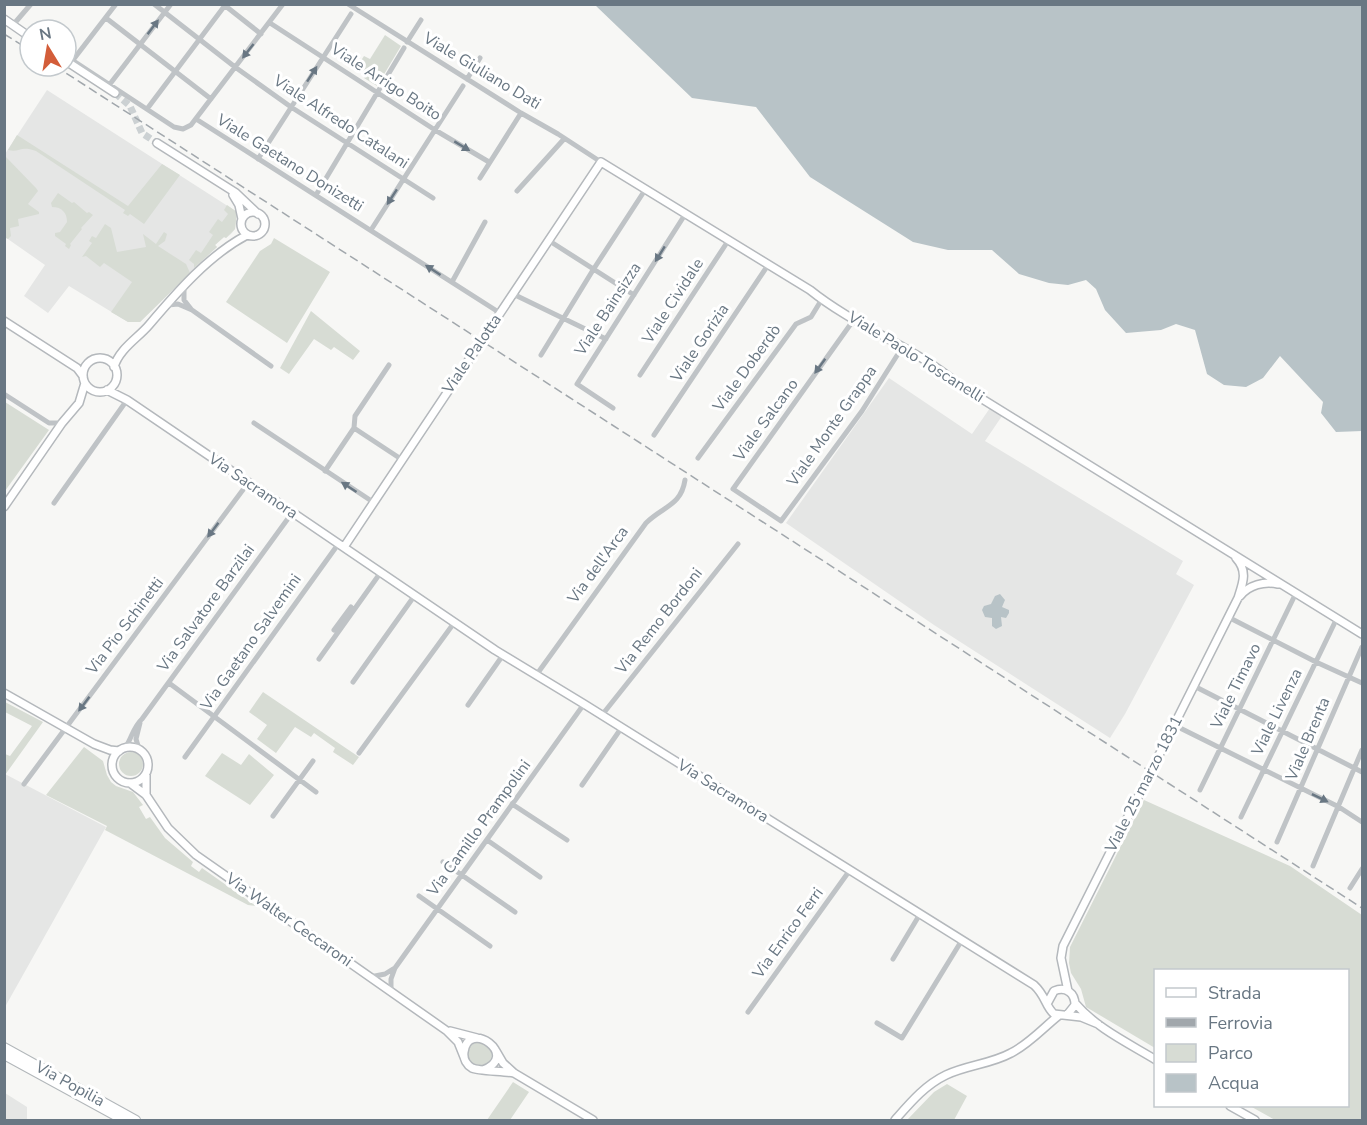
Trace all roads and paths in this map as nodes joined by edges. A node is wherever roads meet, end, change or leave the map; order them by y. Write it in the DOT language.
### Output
graph roads {
  1 [pos="31,4"];
  2 [pos="116,4"];
  3 [pos="154,4"];
  4 [pos="171,4"];
  5 [pos="283,4"];
  6 [pos="225,5"];
  7 [pos="352,8"];
  8 [pos="165,12"];
  9 [pos="106,18"];
  10 [pos="4,19"];
  11 [pos="421,20"];
  12 [pos="270,23"];
  13 [pos="16,27"];
  14 [pos="261,34"];
  15 [pos="200,39"];
  16 [pos="140,45"];
  17 [pos="406,45"];
  18 [pos="78,51"];
  19 [pos="323,58"];
  20 [pos="480,58"];
  21 [pos="78,65"];
  22 [pos="78,66"];
  23 [pos="235,67"];
  24 [pos="175,72"];
  25 [pos="467,79"];
  26 [pos="110,84"];
  27 [pos="463,86"];
  28 [pos="115,93"];
  29 [pos="377,93"];
  30 [pos="211,99"];
  31 [pos="291,107"];
  32 [pos="147,109"];
  33 [pos="521,113"];
  34 [pos="196,119"];
  35 [pos="435,130"];
  36 [pos="564,140"];
  37 [pos="347,142"];
  38 [pos="156,143"];
  39 [pos="258,159"];
  40 [pos="489,162"];
  41 [pos="601,162"];
  42 [pos="480,178"];
  43 [pos="403,180"];
  44 [pos="227,188"];
  45 [pos="645,190"];
  46 [pos="518,191"];
  47 [pos="316,195"];
  48 [pos="433,198"];
  49 [pos="686,213"];
  50 [pos="258,214"];
  51 [pos="485,222"];
  52 [pos="242,223"];
  53 [pos="371,230"];
  54 [pos="247,235"];
  55 [pos="548,240"];
  56 [pos="728,241"];
  57 [pos="225,248"];
  58 [pos="768,265"];
  59 [pos="593,270"];
  60 [pos="452,282"];
  61 [pos="184,287"];
  62 [pos="513,294"];
  63 [pos="634,295"];
  64 [pos="822,299"];
  65 [pos="164,307"];
  66 [pos="192,310"];
  67 [pos="500,313"];
  68 [pos="155,317"];
  69 [pos="564,318"];
  70 [pos="855,318"];
  71 [pos="4,321"];
  72 [pos="606,339"];
  73 [pos="903,346"];
  74 [pos="541,355"];
  75 [pos="104,358"];
  76 [pos="62,359"];
  77 [pos="88,363"];
  78 [pos="388,365"];
  79 [pos="271,366"];
  80 [pos="114,367"];
  81 [pos="640,375"];
  82 [pos="84,379"];
  83 [pos="114,382"];
  84 [pos="107,390"];
  85 [pos="96,391"];
  86 [pos="4,394"];
  87 [pos="127,400"];
  88 [pos="79,403"];
  89 [pos="613,408"];
  90 [pos="69,416"];
  91 [pos="49,423"];
  92 [pos="62,423"];
  93 [pos="254,423"];
  94 [pos="354,428"];
  95 [pos="654,435"];
  96 [pos="52,437"];
  97 [pos="48,446"];
  98 [pos="698,458"];
  99 [pos="402,459"];
  100 [pos="326,471"];
  101 [pos="685,480"];
  102 [pos="248,483"];
  103 [pos="54,502"];
  104 [pos="373,502"];
  105 [pos="4,507"];
  106 [pos="292,513"];
  107 [pos="781,521"];
  108 [pos="738,544"];
  109 [pos="341,545"];
  110 [pos="1230,552"];
  111 [pos="1259,569"];
  112 [pos="380,572"];
  113 [pos="1245,576"];
  114 [pos="1261,584"];
  115 [pos="1281,584"];
  116 [pos="1252,586"];
  117 [pos="1296,593"];
  118 [pos="415,595"];
  119 [pos="1238,598"];
  120 [pos="1228,617"];
  121 [pos="1337,618"];
  122 [pos="454,623"];
  123 [pos="334,630"];
  124 [pos="1362,634"];
  125 [pos="1273,641"];
  126 [pos="1362,647"];
  127 [pos="503,655"];
  128 [pos="319,659"];
  129 [pos="1316,662"];
  130 [pos="537,674"];
  131 [pos="1348,678"];
  132 [pos="353,682"];
  133 [pos="169,683"];
  134 [pos="1362,683"];
  135 [pos="1194,686"];
  136 [pos="4,693"];
  137 [pos="584,704"];
  138 [pos="468,705"];
  139 [pos="1240,709"];
  140 [pos="602,715"];
  141 [pos="214,718"];
  142 [pos="142,719"];
  143 [pos="1174,725"];
  144 [pos="67,727"];
  145 [pos="622,728"];
  146 [pos="1283,732"];
  147 [pos="94,744"];
  148 [pos="1220,748"];
  149 [pos="122,749"];
  150 [pos="139,749"];
  151 [pos="1319,749"];
  152 [pos="1362,750"];
  153 [pos="359,753"];
  154 [pos="185,757"];
  155 [pos="313,761"];
  156 [pos="112,763"];
  157 [pos="1355,766"];
  158 [pos="1264,770"];
  159 [pos="1362,772"];
  160 [pos="146,775"];
  161 [pos="298,780"];
  162 [pos="130,783"];
  163 [pos="24,784"];
  164 [pos="582,785"];
  165 [pos="1301,789"];
  166 [pos="1200,790"];
  167 [pos="316,792"];
  168 [pos="146,795"];
  169 [pos="512,804"];
  170 [pos="1339,807"];
  171 [pos="273,816"];
  172 [pos="1241,817"];
  173 [pos="1362,822"];
  174 [pos="486,840"];
  175 [pos="567,840"];
  176 [pos="1277,842"];
  177 [pos="443,862"];
  178 [pos="1313,866"];
  179 [pos="1362,869"];
  180 [pos="850,870"];
  181 [pos="461,875"];
  182 [pos="540,877"];
  183 [pos="1350,888"];
  184 [pos="419,896"];
  185 [pos="437,909"];
  186 [pos="515,912"];
  187 [pos="920,914"];
  188 [pos="962,940"];
  189 [pos="490,946"];
  190 [pos="893,959"];
  191 [pos="395,968"];
  192 [pos="1063,972"];
  193 [pos="370,977"];
  194 [pos="1034,985"];
  195 [pos="1056,990"];
  196 [pos="1068,991"];
  197 [pos="391,993"];
  198 [pos="1048,1002"];
  199 [pos="1075,1003"];
  200 [pos="1050,1011"];
  201 [pos="747,1012"];
  202 [pos="1067,1015"];
  203 [pos="1058,1016"];
  204 [pos="877,1023"];
  205 [pos="1098,1024"];
  206 [pos="447,1030"];
  207 [pos="1038,1031"];
  208 [pos="477,1038"];
  209 [pos="4,1047"];
  210 [pos="496,1051"];
  211 [pos="4,1055"];
  212 [pos="464,1057"];
  213 [pos="1154,1059"];
  214 [pos="483,1070"];
  215 [pos="514,1073"];
  216 [pos="1232,1107"];
  217 [pos="123,1120"];
  218 [pos="136,1120"];
  219 [pos="593,1120"];
  220 [pos="895,1120"];
  221 [pos="1255,1120"];
  1 -- 13 [label="street"];
  2 -- 9 [label="street"];
  3 -- 8 [label="street, Viale Alfredo Catalani"];
  4 -- 8 [label="street"];
  5 -- 12 [label="street"];
  6 -- 14 [label="street"];
  6 -- 15 [label="street"];
  7 -- 17 [label="street, Viale Giuliano Dati"];
  7 -- 19 [label="street"];
  8 -- 15 [label="street, Viale Alfredo Catalani"];
  16 -- 8 [label="street, one-way"];
  9 -- 16 [label="street"];
  9 -- 18 [label="street"];
  10 -- 13 [label="street"];
  11 -- 17 [label="street"];
  12 -- 14 [label="street"];
  12 -- 19 [label="street, Viale Arrigo Boito"];
  14 -- 23 [label="street, one-way"];
  15 -- 23 [label="street, Viale Alfredo Catalani"];
  15 -- 24 [label="street"];
  16 -- 24 [label="street"];
  16 -- 26 [label="street"];
  17 -- 25 [label="street, Viale Giuliano Dati"];
  17 -- 29 [label="street"];
  19 -- 29 [label="street, Viale Arrigo Boito"];
  31 -- 19 [label="street, one-way"];
  20 -- 25 [label="street"];
  21 -- 26 [label="street"];
  22 -- 28 [label="street"];
  23 -- 30 [label="street"];
  23 -- 31 [label="street, Viale Alfredo Catalani"];
  24 -- 30 [label="street"];
  24 -- 32 [label="street"];
  25 -- 33 [label="street, Viale Giuliano Dati"];
  26 -- 32 [label="street"];
  27 -- 35 [label="street"];
  29 -- 35 [label="street, Viale Arrigo Boito"];
  29 -- 37 [label="street"];
  30 -- 34 [label="street"];
  31 -- 37 [label="street, Viale Alfredo Catalani"];
  31 -- 39 [label="street"];
  32 -- 34 [label="street"];
  33 -- 36 [label="street, Viale Giuliano Dati"];
  33 -- 40 [label="street"];
  34 -- 39 [label="street, Viale Gaetano Donizetti"];
  35 -- 40 [label="street, Viale Arrigo Boito, one-way"];
  35 -- 43 [label="street"];
  36 -- 41 [label="street, Viale Giuliano Dati"];
  36 -- 46 [label="street"];
  37 -- 43 [label="street, Viale Alfredo Catalani"];
  37 -- 47 [label="street"];
  38 -- 44 [label="street"];
  39 -- 47 [label="street, Viale Gaetano Donizetti"];
  40 -- 42 [label="street"];
  41 -- 45 [label="street, Viale Paolo Toscanelli"];
  41 -- 55 [label="street, Viale Palotta"];
  43 -- 48 [label="street, Viale Alfredo Catalani"];
  43 -- 53 [label="street, one-way"];
  44 -- 50 [label="street"];
  44 -- 52 [label="street"];
  45 -- 49 [label="street, Viale Paolo Toscanelli"];
  45 -- 59 [label="street"];
  47 -- 53 [label="street, Viale Gaetano Donizetti"];
  49 -- 56 [label="street, Viale Paolo Toscanelli"];
  49 -- 63 [label="street, Viale Bainsizza, one-way"];
  50 -- 52 [label="street"];
  50 -- 54 [label="street"];
  51 -- 60 [label="street"];
  52 -- 54 [label="street"];
  52 -- 57 [label="street"];
  60 -- 53 [label="street, Viale Gaetano Donizetti, one-way"];
  54 -- 57 [label="street"];
  55 -- 59 [label="street"];
  55 -- 62 [label="street, Viale Palotta"];
  56 -- 58 [label="street, Viale Paolo Toscanelli"];
  56 -- 81 [label="street, Viale Cividale"];
  57 -- 61 [label="street"];
  58 -- 64 [label="street, Viale Paolo Toscanelli"];
  58 -- 95 [label="street, Viale Gorizia"];
  59 -- 63 [label="street"];
  59 -- 69 [label="street"];
  60 -- 67 [label="street, Viale Gaetano Donizetti"];
  61 -- 65 [label="street"];
  61 -- 66 [label="street"];
  62 -- 67 [label="street, Viale Palotta"];
  62 -- 69 [label="street"];
  63 -- 72 [label="street, Viale Bainsizza"];
  64 -- 70 [label="street, Viale Paolo Toscanelli"];
  64 -- 98 [label="street, Viale Doberdò"];
  65 -- 66 [label="street"];
  65 -- 68 [label="street"];
  66 -- 79 [label="street"];
  67 -- 99 [label="street, Viale Palotta"];
  68 -- 75 [label="street"];
  68 -- 80 [label="street"];
  69 -- 72 [label="street"];
  69 -- 74 [label="street"];
  70 -- 73 [label="street, Viale Paolo Toscanelli"];
  70 -- 107 [label="street, Viale Salcano, one-way"];
  71 -- 76 [label="street"];
  72 -- 89 [label="street, Viale Bainsizza"];
  73 -- 107 [label="street, Viale Monte Grappa"];
  73 -- 110 [label="street, Viale Paolo Toscanelli"];
  75 -- 77 [label="street"];
  75 -- 80 [label="street"];
  76 -- 77 [label="street"];
  76 -- 82 [label="street"];
  77 -- 82 [label="street"];
  78 -- 94 [label="street"];
  80 -- 83 [label="street"];
  82 -- 85 [label="street"];
  82 -- 88 [label="street"];
  83 -- 84 [label="street"];
  83 -- 87 [label="street, Via Sacramora"];
  84 -- 85 [label="street"];
  84 -- 87 [label="street, Via Sacramora"];
  85 -- 88 [label="street"];
  86 -- 91 [label="street"];
  87 -- 102 [label="street, Via Sacramora"];
  87 -- 103 [label="street"];
  88 -- 90 [label="street"];
  90 -- 92 [label="street"];
  90 -- 97 [label="street"];
  91 -- 92 [label="street"];
  91 -- 96 [label="street"];
  92 -- 96 [label="street"];
  93 -- 100 [label="street"];
  94 -- 99 [label="street"];
  94 -- 100 [label="street"];
  96 -- 97 [label="street"];
  97 -- 105 [label="street"];
  99 -- 104 [label="street, Viale Palotta"];
  104 -- 100 [label="street, one-way"];
  101 -- 130 [label="street, Via dell'Arca"];
  102 -- 106 [label="street, Via Sacramora"];
  102 -- 144 [label="street, Via Pio Schinetti, one-way"];
  104 -- 109 [label="street, Viale Palotta"];
  106 -- 109 [label="street, Via Sacramora"];
  106 -- 133 [label="street, Via Salvatore Barzilai"];
  108 -- 140 [label="street, Via Remo Bordoni"];
  109 -- 112 [label="street, Via Sacramora"];
  109 -- 141 [label="street, Via Gaetano Salvemini"];
  110 -- 111 [label="street, Viale Paolo Toscanelli"];
  110 -- 113 [label="street, Viale Paolo Toscanelli"];
  111 -- 113 [label="street"];
  111 -- 114 [label="street"];
  111 -- 115 [label="street, Viale Paolo Toscanelli"];
  112 -- 118 [label="street, Via Sacramora"];
  112 -- 123 [label="street"];
  112 -- 128 [label="street"];
  113 -- 116 [label="street, Viale Paolo Toscanelli"];
  113 -- 119 [label="street, Viale 25 marzo 1831"];
  114 -- 115 [label="street"];
  114 -- 116 [label="street"];
  115 -- 117 [label="street, Viale Paolo Toscanelli"];
  116 -- 119 [label="street, Viale 25 marzo 1831"];
  117 -- 121 [label="street, Viale Paolo Toscanelli"];
  117 -- 125 [label="street, Viale Timavo"];
  118 -- 122 [label="street, Via Sacramora"];
  118 -- 132 [label="street"];
  119 -- 120 [label="street, Viale 25 marzo 1831"];
  120 -- 125 [label="street"];
  120 -- 135 [label="street, Viale 25 marzo 1831"];
  121 -- 124 [label="street, Viale Paolo Toscanelli"];
  121 -- 129 [label="street, Viale Livenza"];
  122 -- 127 [label="street, Via Sacramora"];
  122 -- 153 [label="street"];
  125 -- 129 [label="street"];
  125 -- 139 [label="street, Viale Timavo"];
  126 -- 131 [label="street, Viale Brenta"];
  127 -- 130 [label="street, Via Sacramora"];
  127 -- 138 [label="street"];
  129 -- 131 [label="street"];
  129 -- 146 [label="street, Viale Livenza"];
  130 -- 137 [label="street, Via Sacramora"];
  131 -- 134 [label="street"];
  131 -- 151 [label="street, Viale Brenta"];
  133 -- 141 [label="street"];
  133 -- 142 [label="street, Via Salvatore Barzilai"];
  135 -- 139 [label="street"];
  135 -- 143 [label="street, Viale 25 marzo 1831"];
  136 -- 144 [label="street"];
  137 -- 140 [label="street, Via Sacramora"];
  137 -- 169 [label="street, Via Camillo Prampolini"];
  139 -- 146 [label="street"];
  139 -- 148 [label="street, Viale Timavo"];
  140 -- 145 [label="street, Via Sacramora"];
  141 -- 154 [label="street, Via Gaetano Salvemini"];
  141 -- 161 [label="street"];
  142 -- 149 [label="street, Via Salvatore Barzilai"];
  142 -- 150 [label="street"];
  143 -- 148 [label="street"];
  143 -- 192 [label="street, Viale 25 marzo 1831"];
  144 -- 147 [label="street"];
  144 -- 163 [label="street, Via Pio Schinetti"];
  145 -- 164 [label="street"];
  145 -- 180 [label="street, Via Sacramora"];
  146 -- 151 [label="street"];
  146 -- 158 [label="street, Viale Livenza"];
  147 -- 149 [label="street"];
  147 -- 156 [label="street"];
  148 -- 158 [label="street"];
  148 -- 166 [label="street, Viale Timavo"];
  149 -- 150 [label="street"];
  149 -- 156 [label="street"];
  150 -- 160 [label="street"];
  151 -- 157 [label="street"];
  151 -- 165 [label="street, Viale Brenta"];
  152 -- 157 [label="street"];
  155 -- 161 [label="street"];
  156 -- 162 [label="street"];
  157 -- 159 [label="street"];
  157 -- 170 [label="street"];
  158 -- 165 [label="street"];
  158 -- 172 [label="street, Viale Livenza"];
  160 -- 162 [label="street"];
  160 -- 168 [label="street"];
  161 -- 167 [label="street"];
  161 -- 171 [label="street"];
  162 -- 168 [label="street, Via Walter Ceccaroni"];
  165 -- 170 [label="street, one-way"];
  165 -- 176 [label="street, Viale Brenta"];
  168 -- 193 [label="street, Via Walter Ceccaroni"];
  169 -- 174 [label="street, Via Camillo Prampolini"];
  169 -- 175 [label="street"];
  170 -- 173 [label="street"];
  170 -- 178 [label="street"];
  174 -- 181 [label="street, Via Camillo Prampolini"];
  174 -- 182 [label="street"];
  177 -- 181 [label="street"];
  179 -- 183 [label="street"];
  180 -- 187 [label="street, Via Sacramora"];
  180 -- 201 [label="street, Via Enrico Ferri"];
  181 -- 185 [label="street, Via Camillo Prampolini"];
  181 -- 186 [label="street"];
  184 -- 185 [label="street"];
  185 -- 189 [label="street"];
  185 -- 191 [label="street, Via Camillo Prampolini"];
  187 -- 188 [label="street, Via Sacramora"];
  187 -- 190 [label="street"];
  188 -- 194 [label="street, Via Sacramora"];
  188 -- 204 [label="street"];
  191 -- 193 [label="street"];
  191 -- 197 [label="street, Via Camillo Prampolini"];
  192 -- 195 [label="street, Viale 25 marzo 1831"];
  192 -- 196 [label="street, Viale 25 marzo 1831"];
  193 -- 197 [label="street, Via Walter Ceccaroni"];
  194 -- 195 [label="street, Via Sacramora"];
  194 -- 198 [label="street, Via Sacramora"];
  195 -- 196 [label="street"];
  195 -- 198 [label="street"];
  196 -- 199 [label="street"];
  197 -- 206 [label="street, Via Walter Ceccaroni"];
  198 -- 200 [label="street"];
  199 -- 202 [label="street"];
  199 -- 205 [label="street"];
  200 -- 203 [label="street"];
  200 -- 207 [label="street"];
  202 -- 203 [label="street"];
  202 -- 205 [label="street"];
  203 -- 207 [label="street"];
  205 -- 213 [label="street"];
  206 -- 208 [label="street, Via Walter Ceccaroni"];
  206 -- 212 [label="street, Via Walter Ceccaroni"];
  207 -- 220 [label="street"];
  208 -- 210 [label="street, Via Walter Ceccaroni"];
  208 -- 212 [label="street"];
  209 -- 218 [label="main road, Via Popilia"];
  210 -- 214 [label="street"];
  210 -- 215 [label="street, Via Walter Ceccaroni"];
  211 -- 217 [label="main road, Via Popilia"];
  212 -- 214 [label="street, Via Walter Ceccaroni"];
  214 -- 215 [label="street"];
  215 -- 219 [label="street"];
  216 -- 221 [label="street"];
}
